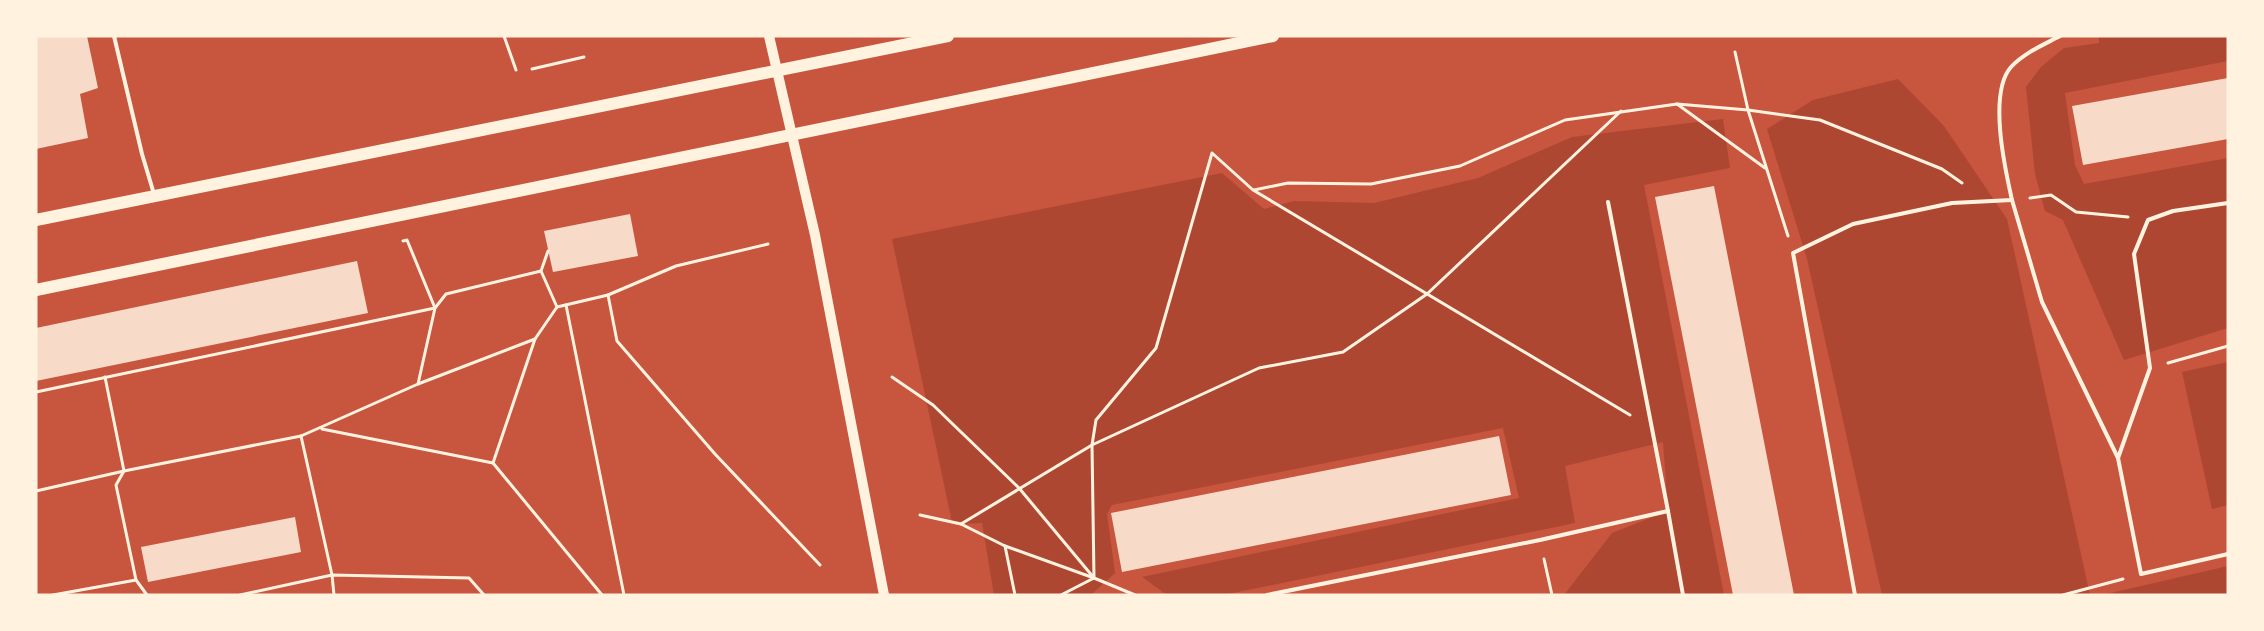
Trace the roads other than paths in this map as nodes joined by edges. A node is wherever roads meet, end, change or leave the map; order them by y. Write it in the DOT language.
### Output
graph roads {
  1 [pos="114,36"];
  2 [pos="769,36"];
  3 [pos="948,36"];
  4 [pos="1273,36"];
  5 [pos="2060,36"];
  6 [pos="777,72"];
  7 [pos="793,134"];
  8 [pos="155,196"];
  9 [pos="2012,200"];
  10 [pos="1608,202"];
  11 [pos="2228,202"];
  12 [pos="36,220"];
  13 [pos="36,290"];
  14 [pos="2118,458"];
  15 [pos="1668,511"];
  16 [pos="2228,554"];
  17 [pos="884,595"];
  18 [pos="1267,595"];
  19 [pos="1682,595"];
  20 [pos="1855,595"];
  1 -- 8 [label="lane"];
  2 -- 6 [label="main road"];
  3 -- 6 [label="main road"];
  4 -- 7 [label="main road"];
  5 -- 9 [label="lane"];
  6 -- 7 [label="main road"];
  6 -- 8 [label="main road"];
  7 -- 13 [label="main road"];
  7 -- 17 [label="main road"];
  8 -- 12 [label="main road"];
  9 -- 14 [label="lane"];
  9 -- 20 [label="lane"];
  10 -- 15 [label="lane"];
  11 -- 14 [label="lane"];
  14 -- 16 [label="lane"];
  15 -- 18 [label="lane"];
  15 -- 19 [label="lane"];
}
